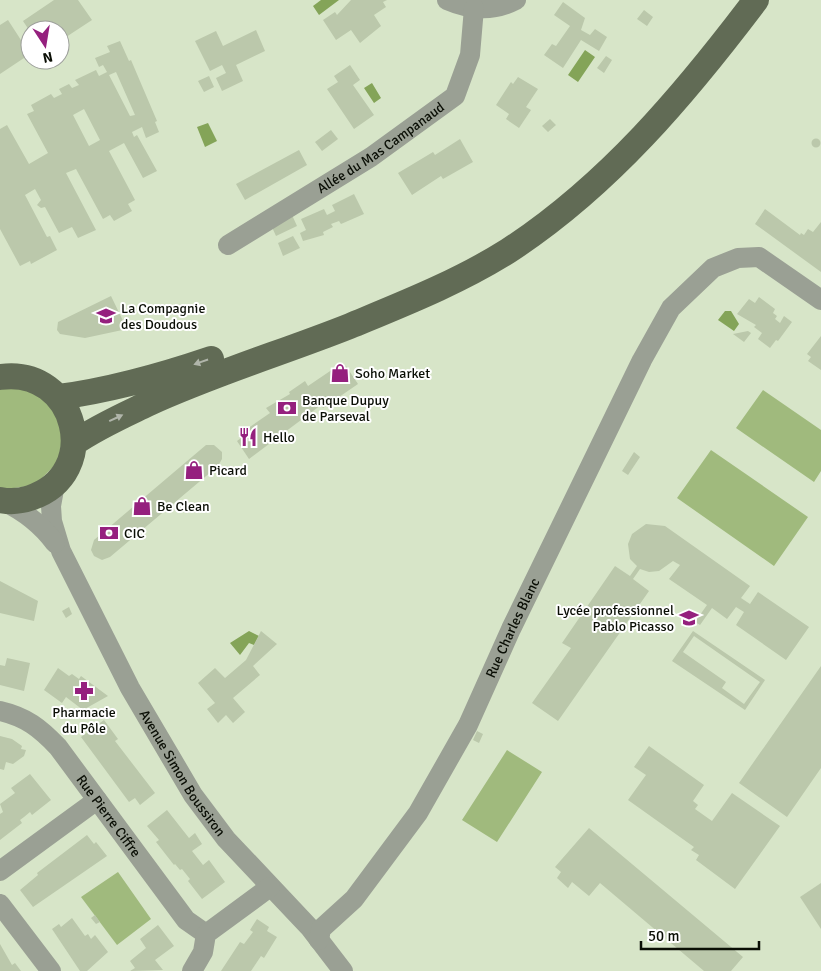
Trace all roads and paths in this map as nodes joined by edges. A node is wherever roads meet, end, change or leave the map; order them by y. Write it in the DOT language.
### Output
graph roads {
  1 [pos="447,0"];
  2 [pos="516,0"];
  3 [pos="735,0"];
  4 [pos="756,0"];
  5 [pos="474,8"];
  6 [pos="228,245"];
  7 [pos="821,300"];
  8 [pos="3,373"];
  9 [pos="59,397"];
  10 [pos="74,443"];
  11 [pos="55,484"];
  12 [pos="2,500"];
  13 [pos="60,551"];
  14 [pos="0,712"];
  15 [pos="97,800"];
  16 [pos="0,871"];
  17 [pos="270,887"];
  18 [pos="0,904"];
  19 [pos="206,934"];
  20 [pos="318,940"];
  21 [pos="51,971"];
  22 [pos="192,971"];
  23 [pos="343,971"];
  1 -- 5 [label="street"];
  2 -- 5 [label="street"];
  3 -- 9 [label="main road, one-way"];
  10 -- 4 [label="main road, one-way"];
  5 -- 6 [label="street, Allée du Mas Campanaud"];
  7 -- 20 [label="street, Rue Charles Blanc"];
  8 -- 9 [label="main road"];
  9 -- 10 [label="main road"];
  10 -- 11 [label="main road"];
  11 -- 12 [label="main road"];
  11 -- 13 [label="street"];
  12 -- 13 [label="street"];
  13 -- 17 [label="street, Avenue Simon Boussiron"];
  14 -- 15 [label="street, Rue Pierre Ciffre"];
  15 -- 16 [label="street"];
  15 -- 19 [label="street, Rue Pierre Ciffre"];
  17 -- 19 [label="street"];
  17 -- 20 [label="street, Avenue Simon Boussiron"];
  18 -- 21 [label="street"];
  19 -- 22 [label="street"];
  20 -- 23 [label="street, Avenue Simon Boussiron"];
}
